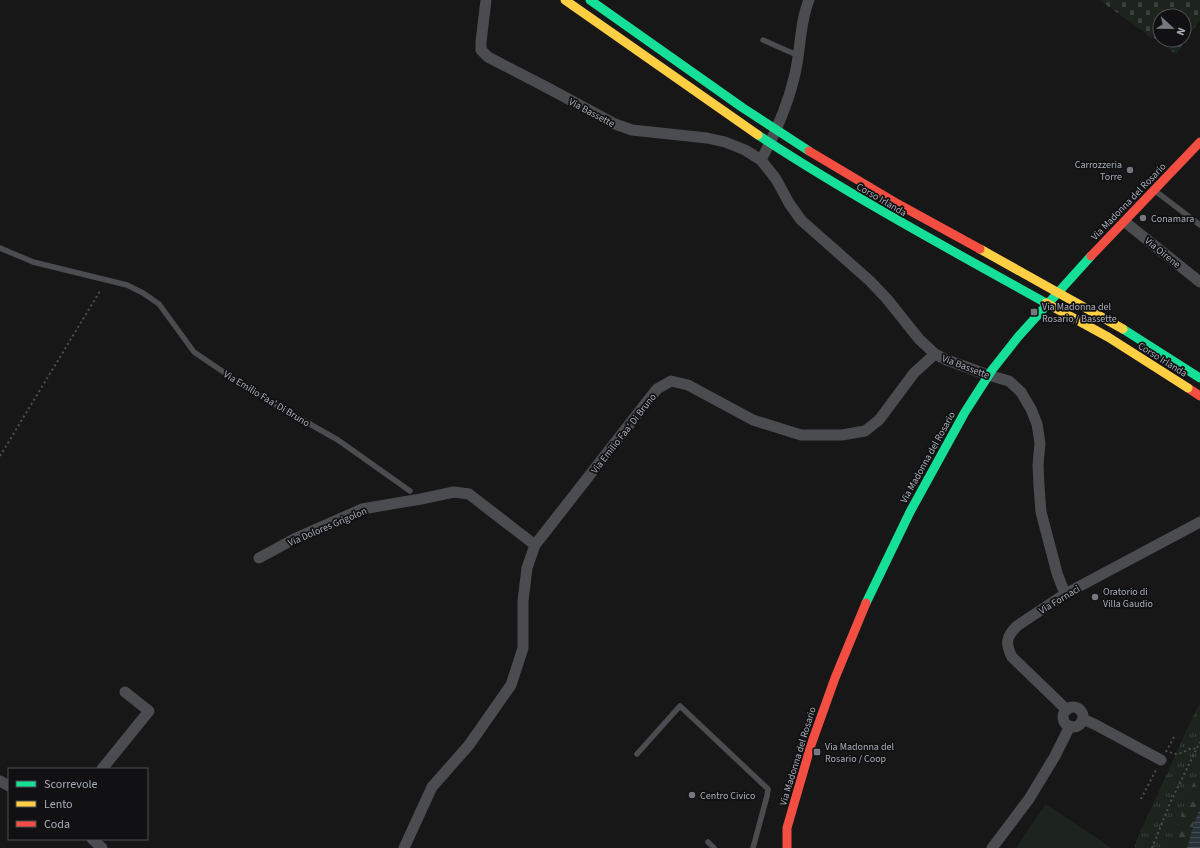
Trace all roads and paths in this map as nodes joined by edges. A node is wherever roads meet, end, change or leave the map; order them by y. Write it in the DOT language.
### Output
graph roads {
  1 [pos="486,0"];
  2 [pos="565,0"];
  3 [pos="590,0"];
  4 [pos="809,0"];
  5 [pos="763,40"];
  6 [pos="799,56"];
  7 [pos="1200,142"];
  8 [pos="761,160"];
  9 [pos="1154,190"];
  10 [pos="1125,222"];
  11 [pos="1200,225"];
  12 [pos="0,248"];
  13 [pos="1200,282"];
  14 [pos="100,291"];
  15 [pos="935,354"];
  16 [pos="988,375"];
  17 [pos="1200,378"];
  18 [pos="1200,396"];
  19 [pos="0,456"];
  20 [pos="410,492"];
  21 [pos="421,499"];
  22 [pos="1200,522"];
  23 [pos="534,545"];
  24 [pos="259,558"];
  25 [pos="1065,594"];
  26 [pos="125,692"];
  27 [pos="1067,710"];
  28 [pos="1083,719"];
  29 [pos="1070,726"];
  30 [pos="1200,742"];
  31 [pos="1196,749"];
  32 [pos="637,754"];
  33 [pos="1164,755"];
  34 [pos="103,768"];
  35 [pos="93,840"];
  36 [pos="708,842"];
  37 [pos="102,848"];
  38 [pos="404,848"];
  39 [pos="714,848"];
  40 [pos="753,848"];
  41 [pos="787,848"];
  42 [pos="992,848"];
  43 [pos="1152,848"];
  1 -- 8 [label="street, Via Bassette"];
  2 -- 18 [label="main road, Corso Irlanda, bridge"];
  3 -- 17 [label="main road, Corso Irlanda, bridge"];
  4 -- 6 [label="street"];
  5 -- 6 [label="lane"];
  6 -- 8 [label="street"];
  7 -- 9 [label="main road, Via Madonna del Rosario"];
  8 -- 15 [label="street, Via Bassette"];
  9 -- 10 [label="main road, Via Madonna del Rosario"];
  9 -- 11 [label="lane"];
  10 -- 13 [label="street, Via Oirene"];
  10 -- 16 [label="main road, Via Madonna del Rosario"];
  12 -- 20 [label="lane, Via Emilio Faa' Di Bruno"];
  14 -- 19 [label="path"];
  15 -- 16 [label="street, Via Bassette"];
  15 -- 23 [label="street, Via Emilio Faa' Di Bruno"];
  16 -- 25 [label="street, Via Bassette"];
  16 -- 41 [label="main road, Via Madonna del Rosario"];
  20 -- 21 [label="street, Via Emilio Faa' Di Bruno"];
  21 -- 23 [label="street"];
  21 -- 24 [label="street, Via Dolores Grigolon"];
  22 -- 25 [label="street, Via Fornaci"];
  23 -- 38 [label="street, Via Emilio Faa' Di Bruno"];
  25 -- 27 [label="street, Via Fornaci"];
  26 -- 34 [label="street"];
  27 -- 28 [label="street, Via Fornaci"];
  27 -- 29 [label="street"];
  28 -- 29 [label="street"];
  28 -- 33 [label="street, Via Fornaci"];
  29 -- 42 [label="street"];
  30 -- 31 [label="path"];
  31 -- 33 [label="path"];
  31 -- 43 [label="path"];
  32 -- 40 [label="lane"];
  35 -- 37 [label="street"];
  36 -- 39 [label="lane"];
}
